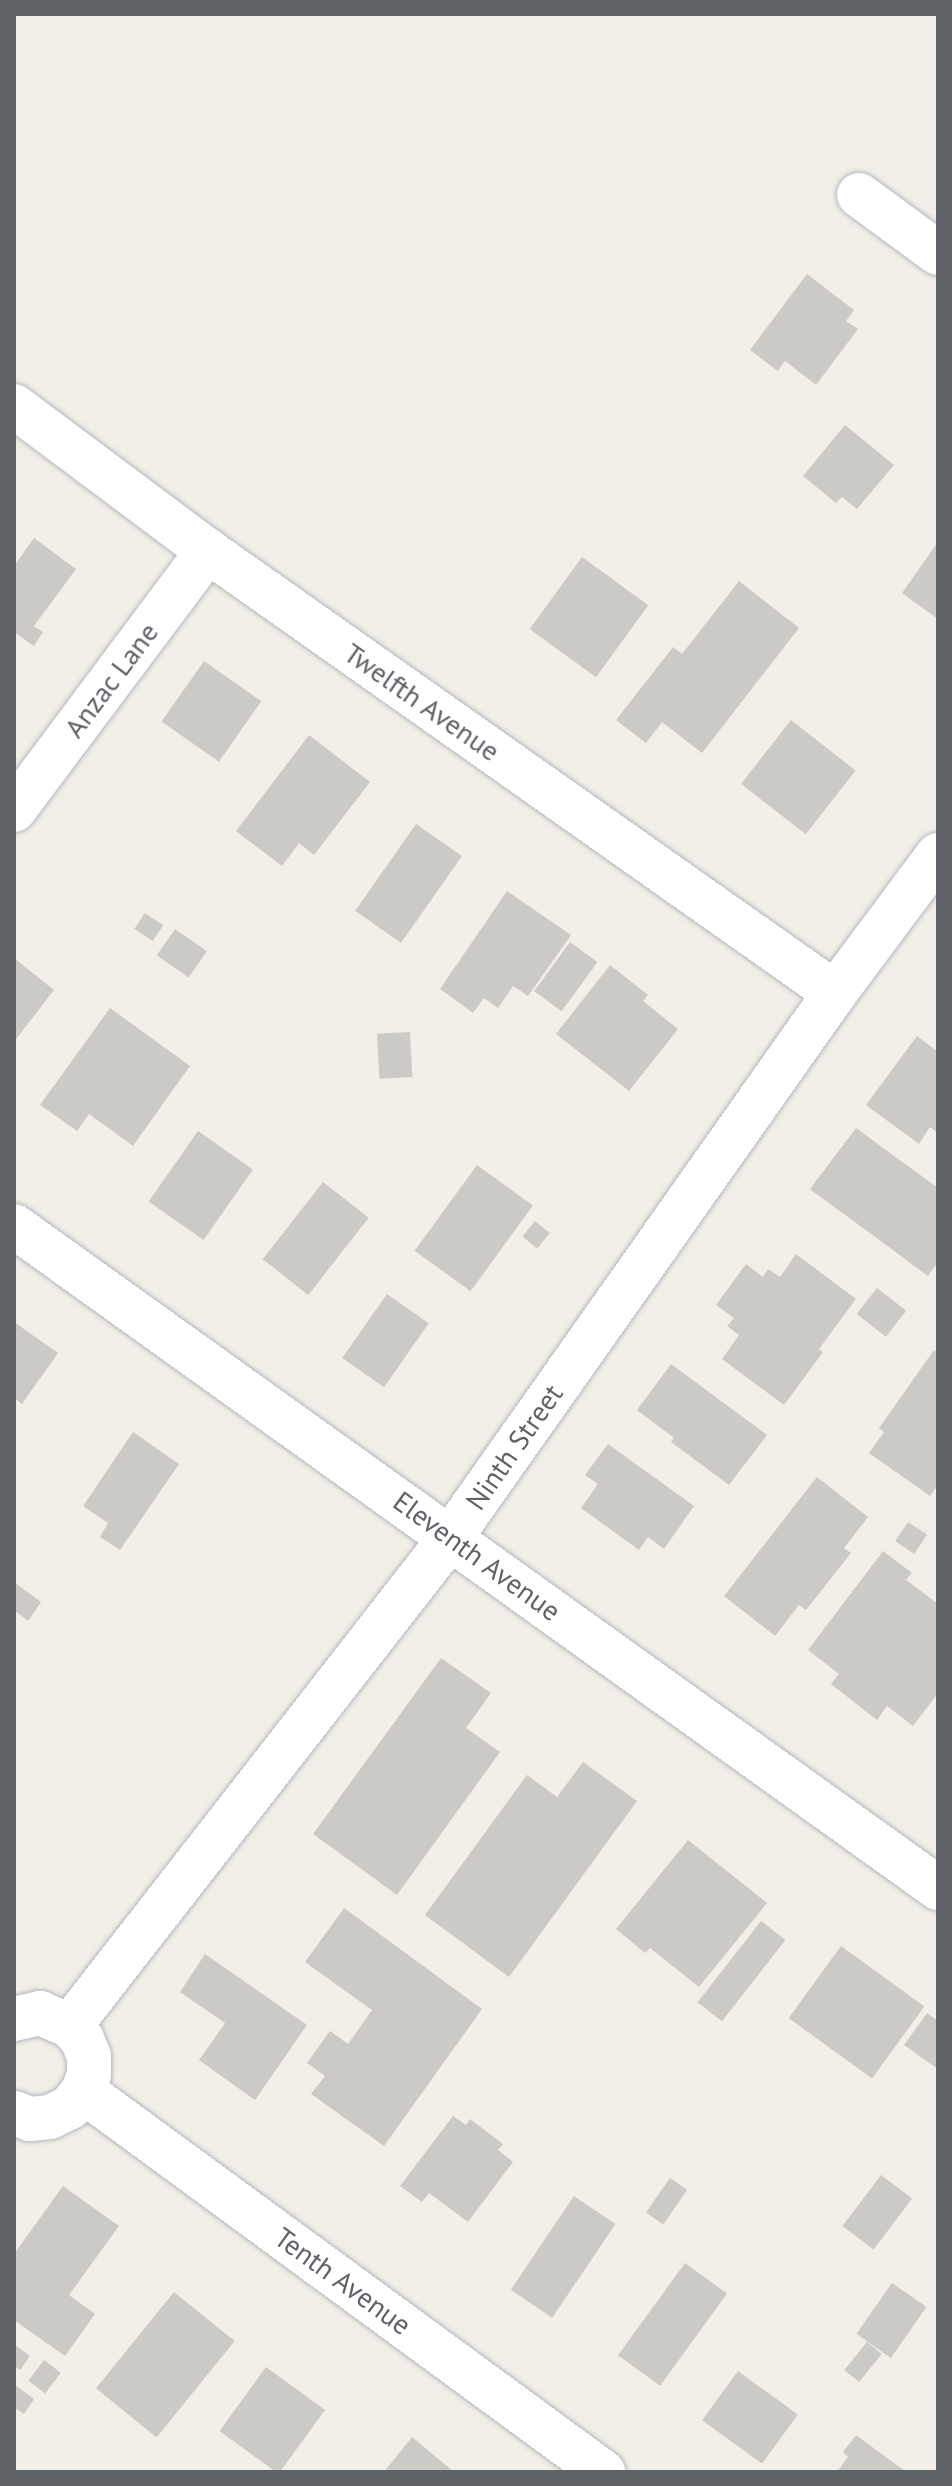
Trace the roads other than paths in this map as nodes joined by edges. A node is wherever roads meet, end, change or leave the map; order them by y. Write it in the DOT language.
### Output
graph roads {
  1 [pos="859,195"];
  2 [pos="938,253"];
  3 [pos="14,406"];
  4 [pos="208,551"];
  5 [pos="14,810"];
  6 [pos="938,855"];
  7 [pos="835,993"];
  8 [pos="14,1226"];
  9 [pos="451,1537"];
  10 [pos="938,1888"];
  11 [pos="14,2019"];
  12 [pos="70,2026"];
  13 [pos="83,2091"];
  14 [pos="14,2113"];
  15 [pos="603,2472"];
  1 -- 2 [label="street"];
  3 -- 4 [label="street, Twelfth Avenue"];
  4 -- 5 [label="street, Anzac Lane"];
  4 -- 7 [label="street, Twelfth Avenue"];
  6 -- 7 [label="street, Ninth Street"];
  7 -- 9 [label="street, Ninth Street"];
  8 -- 9 [label="street, Eleventh Avenue"];
  9 -- 10 [label="street, Eleventh Avenue"];
  9 -- 12 [label="street, Ninth Street"];
  11 -- 12 [label="street"];
  12 -- 13 [label="street"];
  13 -- 14 [label="street"];
  13 -- 15 [label="street, Tenth Avenue"];
}
